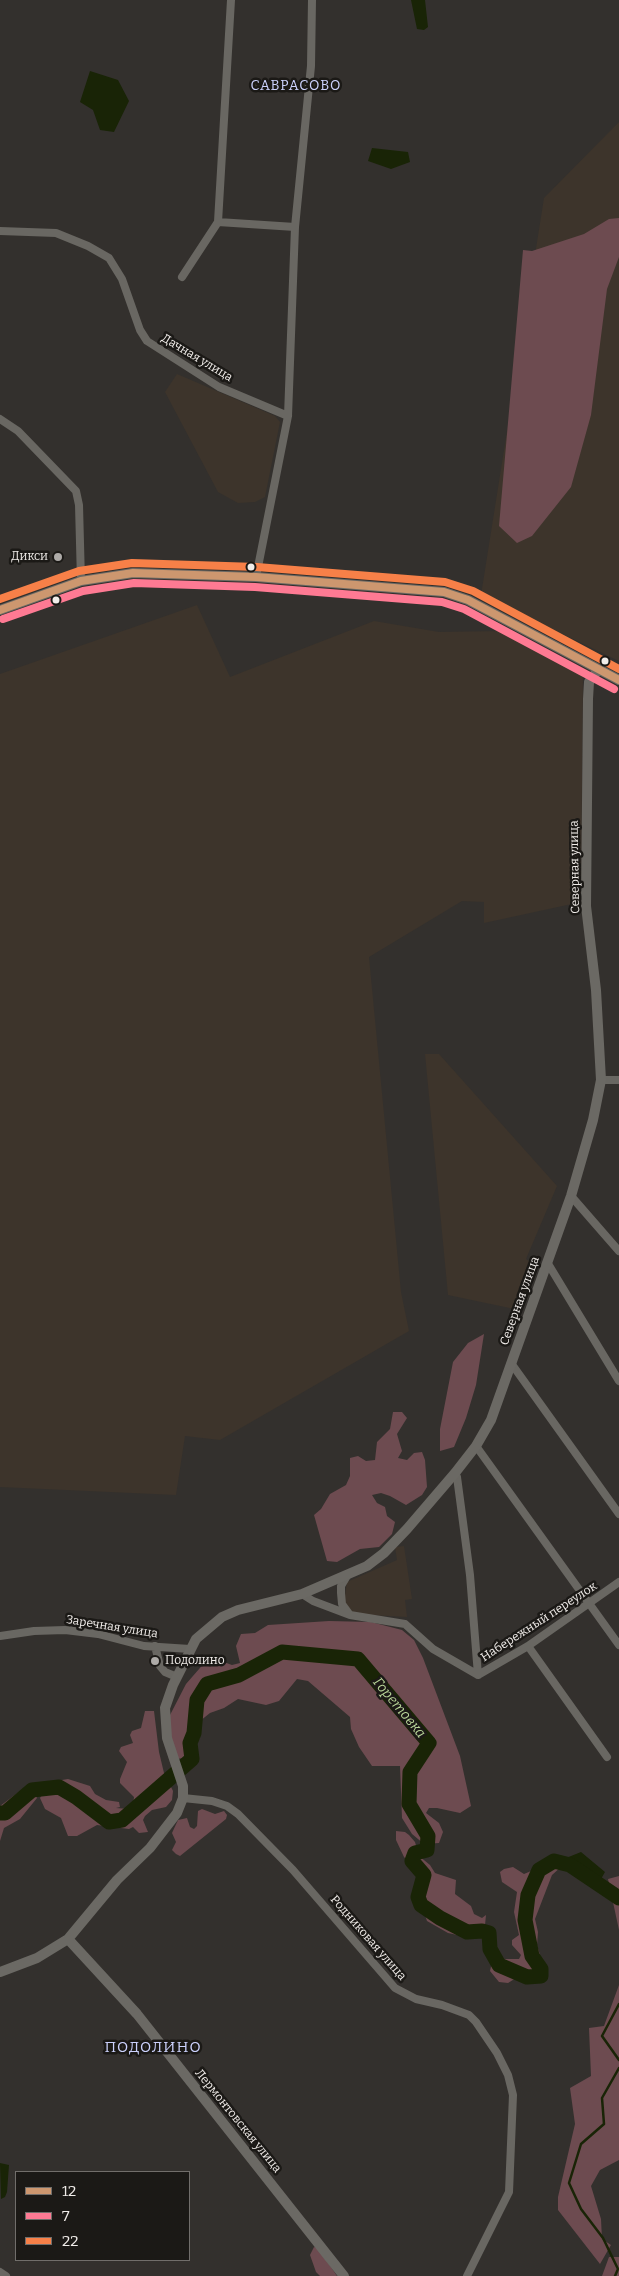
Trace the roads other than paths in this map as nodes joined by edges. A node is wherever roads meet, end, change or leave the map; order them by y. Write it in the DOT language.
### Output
graph roads {
  1 [pos="231,0"];
  2 [pos="312,0"];
  3 [pos="218,222"];
  4 [pos="295,227"];
  5 [pos="0,231"];
  6 [pos="182,277"];
  7 [pos="288,416"];
  8 [pos="0,419"];
  9 [pos="256,577"];
  10 [pos="81,581"];
  11 [pos="0,610"];
  12 [pos="598,670"];
  13 [pos="619,680"];
  14 [pos="601,1080"];
  15 [pos="619,1080"];
  16 [pos="571,1196"];
  17 [pos="619,1251"];
  18 [pos="547,1262"];
  19 [pos="511,1363"];
  20 [pos="619,1380"];
  21 [pos="476,1446"];
  22 [pos="455,1473"];
  23 [pos="619,1514"];
  24 [pos="347,1576"];
  25 [pos="619,1582"];
  26 [pos="302,1594"];
  27 [pos="590,1604"];
  28 [pos="350,1615"];
  29 [pos="0,1636"];
  30 [pos="619,1644"];
  31 [pos="155,1646"];
  32 [pos="528,1646"];
  33 [pos="190,1649"];
  34 [pos="478,1675"];
  35 [pos="177,1677"];
  36 [pos="607,1757"];
  37 [pos="183,1798"];
  38 [pos="68,1939"];
  39 [pos="0,1972"];
  40 [pos="0,2272"];
  41 [pos="6,2276"];
  42 [pos="344,2276"];
  43 [pos="467,2276"];
  1 -- 3 [label="street"];
  2 -- 4 [label="street"];
  3 -- 4 [label="street"];
  3 -- 6 [label="street"];
  4 -- 7 [label="street"];
  5 -- 7 [label="street, Дачная улица"];
  7 -- 9 [label="street"];
  8 -- 10 [label="street"];
  9 -- 10 [label="street"];
  9 -- 12 [label="street"];
  10 -- 11 [label="street"];
  12 -- 13 [label="street"];
  12 -- 14 [label="street, Северная улица"];
  14 -- 15 [label="street"];
  14 -- 16 [label="street, Северная улица"];
  16 -- 17 [label="street"];
  16 -- 18 [label="street, Северная улица"];
  18 -- 19 [label="street, Северная улица"];
  18 -- 20 [label="street"];
  19 -- 21 [label="street, Северная улица"];
  19 -- 23 [label="street"];
  21 -- 22 [label="street, Северная улица"];
  21 -- 27 [label="street"];
  22 -- 24 [label="street, Северная улица"];
  22 -- 34 [label="street"];
  24 -- 26 [label="street, Северная улица"];
  24 -- 28 [label="street"];
  25 -- 27 [label="street, Набережный переулок"];
  26 -- 28 [label="street, Набережный переулок"];
  26 -- 33 [label="street, Северная улица"];
  27 -- 30 [label="street"];
  27 -- 32 [label="street, Набережный переулок"];
  28 -- 34 [label="street, Набережный переулок"];
  29 -- 31 [label="street, Заречная улица"];
  31 -- 33 [label="street, Заречная улица"];
  31 -- 35 [label="street"];
  32 -- 34 [label="street, Набережный переулок"];
  32 -- 36 [label="street"];
  33 -- 35 [label="street, Северная улица"];
  35 -- 37 [label="street, Северная улица"];
  37 -- 38 [label="street"];
  37 -- 43 [label="street, Родниковая улица"];
  38 -- 39 [label="street"];
  38 -- 42 [label="street, Лермонтовская улица"];
  40 -- 41 [label="street"];
}
